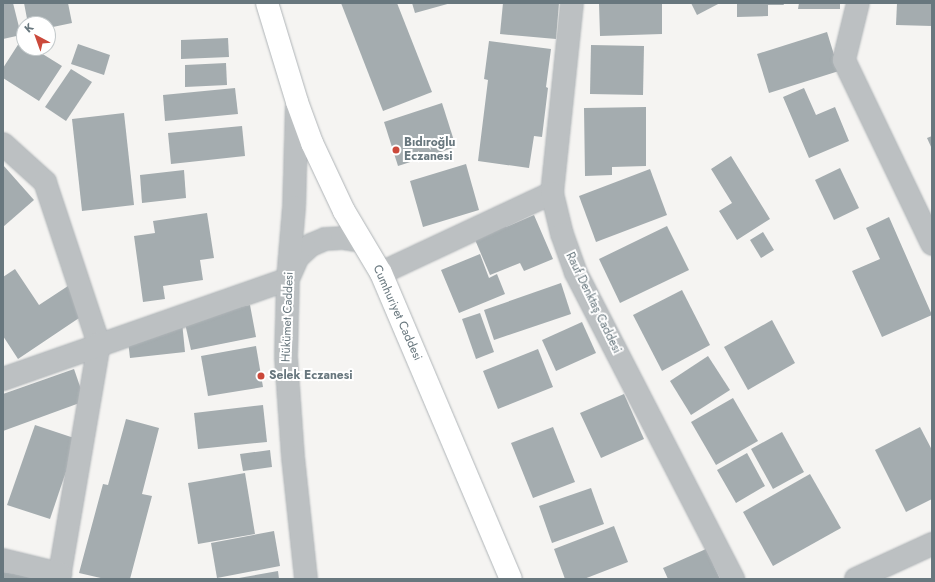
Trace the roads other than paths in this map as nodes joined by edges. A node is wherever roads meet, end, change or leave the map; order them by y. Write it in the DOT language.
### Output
graph roads {
  1 [pos="267,3"];
  2 [pos="572,3"];
  3 [pos="858,3"];
  4 [pos="297,102"];
  5 [pos="3,144"];
  6 [pos="552,193"];
  7 [pos="361,241"];
  8 [pos="932,244"];
  9 [pos="381,273"];
  10 [pos="288,279"];
  11 [pos="99,344"];
  12 [pos="3,379"];
  13 [pos="932,544"];
  14 [pos="3,560"];
  15 [pos="60,577"];
  16 [pos="306,579"];
  17 [pos="511,579"];
  18 [pos="733,579"];
  19 [pos="856,579"];
  1 -- 4 [label="main road, Cumhuriyet Caddesi"];
  2 -- 6 [label="street, Rauf Denktaş Caddesi"];
  3 -- 8 [label="street"];
  4 -- 7 [label="main road, Cumhuriyet Caddesi"];
  4 -- 10 [label="street, Hükümet Caddesi"];
  5 -- 11 [label="street"];
  6 -- 9 [label="street"];
  6 -- 18 [label="street, Rauf Denktaş Caddesi"];
  7 -- 9 [label="main road, Cumhuriyet Caddesi"];
  7 -- 10 [label="street"];
  9 -- 17 [label="main road, Cumhuriyet Caddesi"];
  10 -- 11 [label="street"];
  10 -- 16 [label="street, Hükümet Caddesi"];
  11 -- 12 [label="street"];
  11 -- 15 [label="street"];
  13 -- 19 [label="street"];
  14 -- 15 [label="street"];
}
